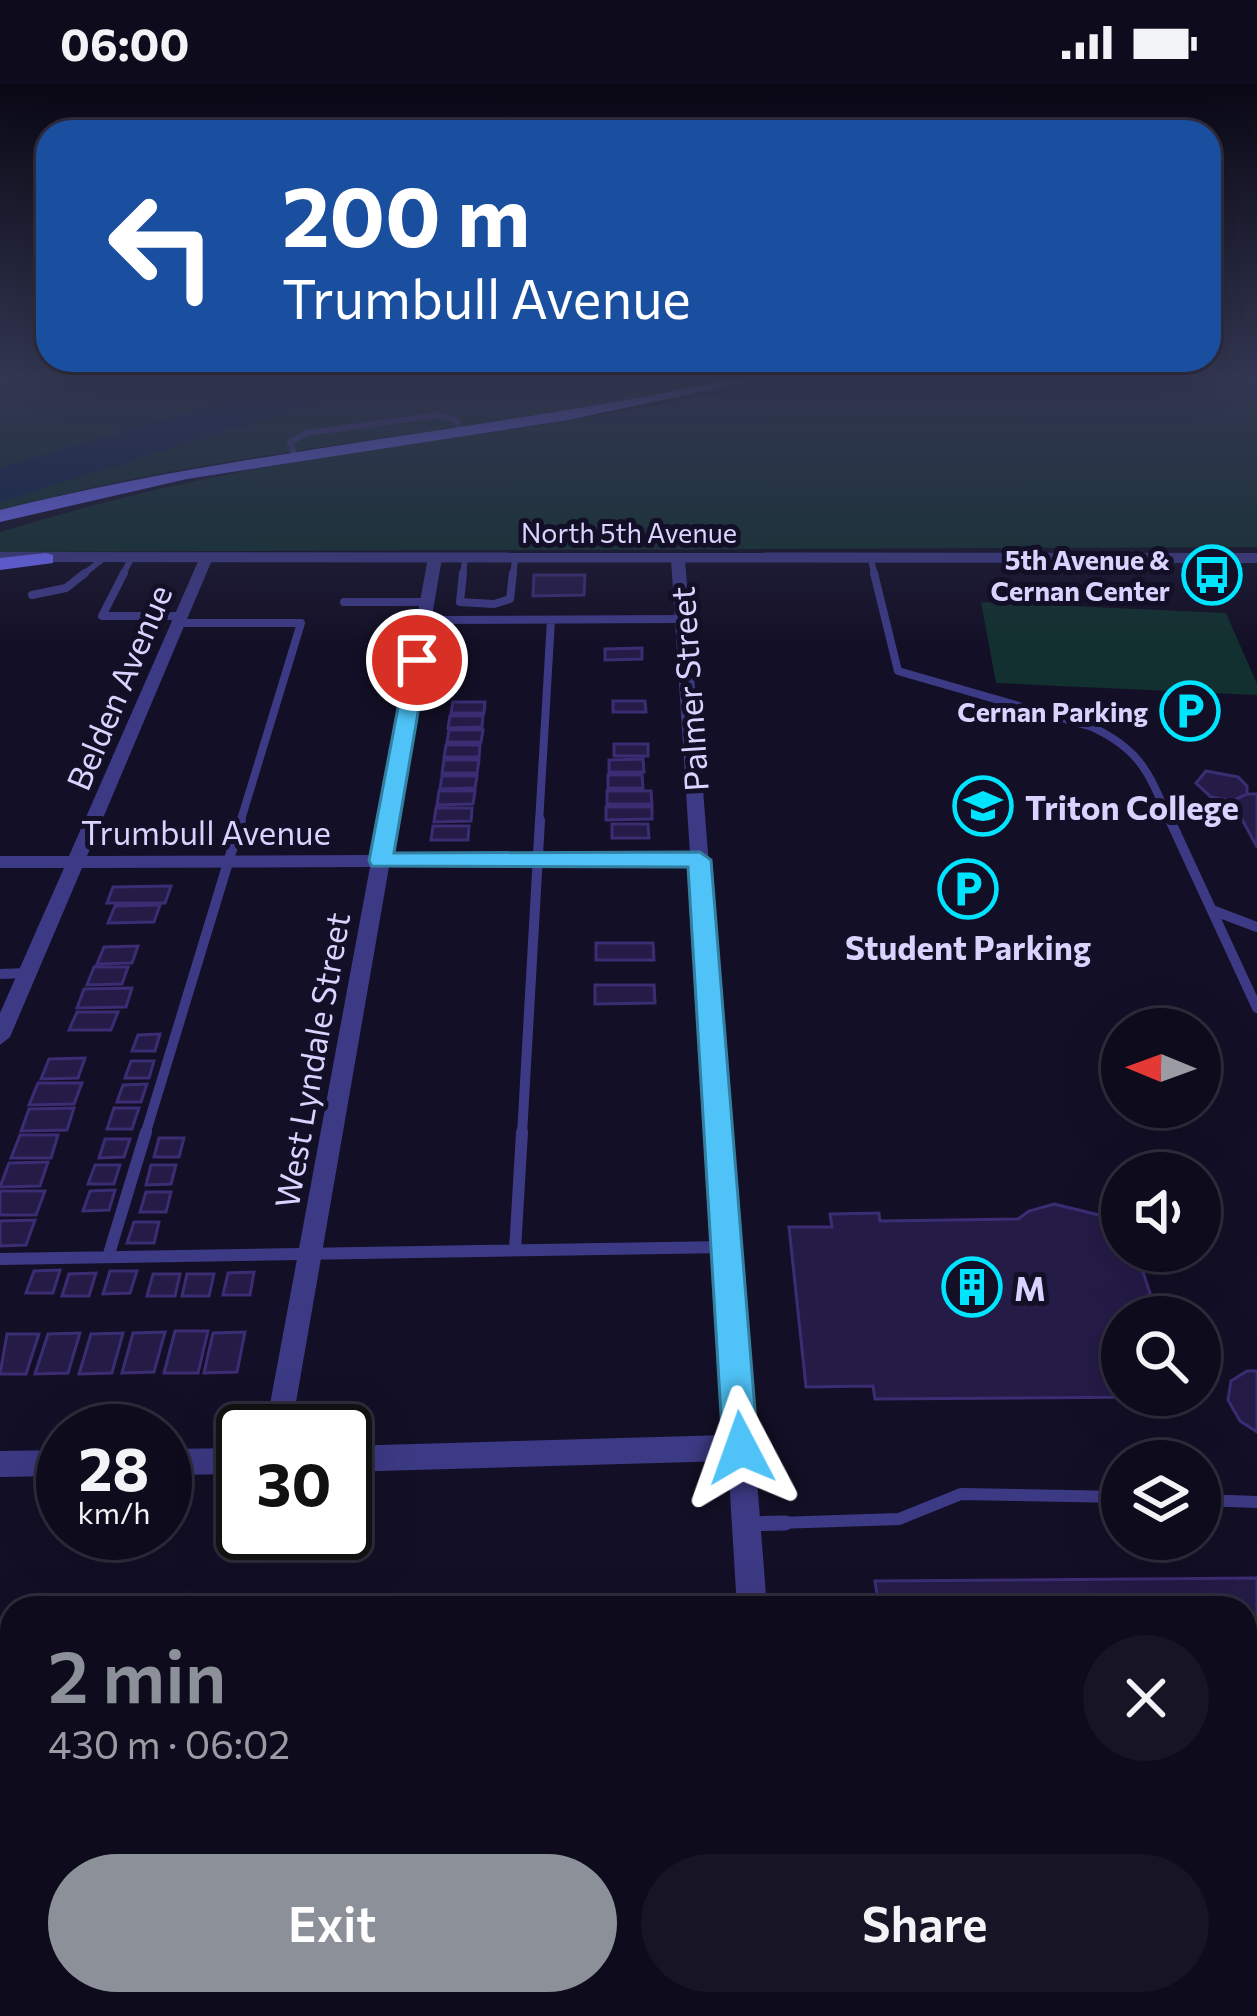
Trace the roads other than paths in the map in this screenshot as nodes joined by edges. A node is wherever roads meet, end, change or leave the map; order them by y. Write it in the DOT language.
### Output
graph roads {
  1 [pos="236,468"];
  2 [pos="120,490"];
  3 [pos="0,516"];
  4 [pos="0,527"];
  5 [pos="435,558"];
  6 [pos="465,558"];
  7 [pos="1257,558"];
  8 [pos="46,559"];
  9 [pos="103,559"];
  10 [pos="131,559"];
  11 [pos="515,559"];
  12 [pos="679,559"];
  13 [pos="205,560"];
  14 [pos="872,560"];
  15 [pos="3,562"];
  16 [pos="32,595"];
  17 [pos="344,602"];
  18 [pos="426,611"];
  19 [pos="179,619"];
  20 [pos="682,619"];
  21 [pos="551,620"];
  22 [pos="537,860"];
  23 [pos="700,860"];
  24 [pos="228,861"];
  25 [pos="381,861"];
  26 [pos="0,862"];
  27 [pos="75,862"];
  28 [pos="1212,910"];
  29 [pos="1257,926"];
  30 [pos="0,974"];
  31 [pos="27,974"];
  32 [pos="1257,1008"];
  33 [pos="0,1037"];
  34 [pos="727,1246"];
  35 [pos="515,1250"];
  36 [pos="310,1254"];
  37 [pos="108,1258"];
  38 [pos="0,1259"];
  39 [pos="283,1404"];
  40 [pos="741,1448"];
  41 [pos="372,1458"];
  42 [pos="0,1463"];
  43 [pos="36,1463"];
  44 [pos="1101,1497"];
  45 [pos="1221,1501"];
  46 [pos="1257,1502"];
  47 [pos="746,1524"];
  48 [pos="751,1596"];
  1 -- 2 [label="main road"];
  2 -- 3 [label="main road"];
  2 -- 4 [label="main road"];
  5 -- 6 [label="street, North 5th Avenue"];
  5 -- 13 [label="street, North 5th Avenue"];
  5 -- 18 [label="street, West Lyndale Street"];
  6 -- 11 [label="street, North 5th Avenue"];
  6 -- 11 [label="lane"];
  7 -- 14 [label="street, North 5th Avenue"];
  8 -- 9 [label="street, North 5th Avenue"];
  8 -- 15 [label="main road"];
  9 -- 10 [label="street, North 5th Avenue"];
  9 -- 16 [label="lane"];
  10 -- 13 [label="street, North 5th Avenue"];
  10 -- 19 [label="lane"];
  11 -- 12 [label="street, North 5th Avenue"];
  12 -- 14 [label="street, North 5th Avenue"];
  12 -- 20 [label="street, Palmer Street"];
  13 -- 19 [label="street, Belden Avenue"];
  14 -- 28 [label="lane"];
  17 -- 18 [label="lane"];
  18 -- 21 [label="lane"];
  18 -- 25 [label="street, West Lyndale Street"];
  19 -- 24 [label="lane"];
  19 -- 27 [label="street, Belden Avenue"];
  20 -- 21 [label="lane"];
  20 -- 23 [label="street, Palmer Street"];
  21 -- 22 [label="lane"];
  22 -- 23 [label="street, Trumbull Avenue"];
  22 -- 25 [label="street, Trumbull Avenue"];
  22 -- 35 [label="lane"];
  23 -- 34 [label="street, Palmer Street"];
  24 -- 25 [label="street, Trumbull Avenue"];
  24 -- 27 [label="street, Trumbull Avenue"];
  24 -- 37 [label="lane"];
  25 -- 36 [label="street, West Lyndale Street"];
  26 -- 27 [label="street, Trumbull Avenue"];
  27 -- 31 [label="street, Belden Avenue"];
  28 -- 29 [label="lane"];
  28 -- 32 [label="lane"];
  30 -- 31 [label="lane"];
  31 -- 33 [label="street, Belden Avenue"];
  34 -- 35 [label="lane"];
  34 -- 40 [label="street, Palmer Street"];
  35 -- 36 [label="lane"];
  36 -- 37 [label="lane"];
  36 -- 39 [label="street, West Lyndale Street"];
  37 -- 38 [label="lane"];
  40 -- 41 [label="street"];
  40 -- 47 [label="street, Palmer Street"];
  42 -- 43 [label="street"];
  44 -- 47 [label="lane"];
  45 -- 46 [label="lane"];
  47 -- 48 [label="street, Palmer Street"];
}
